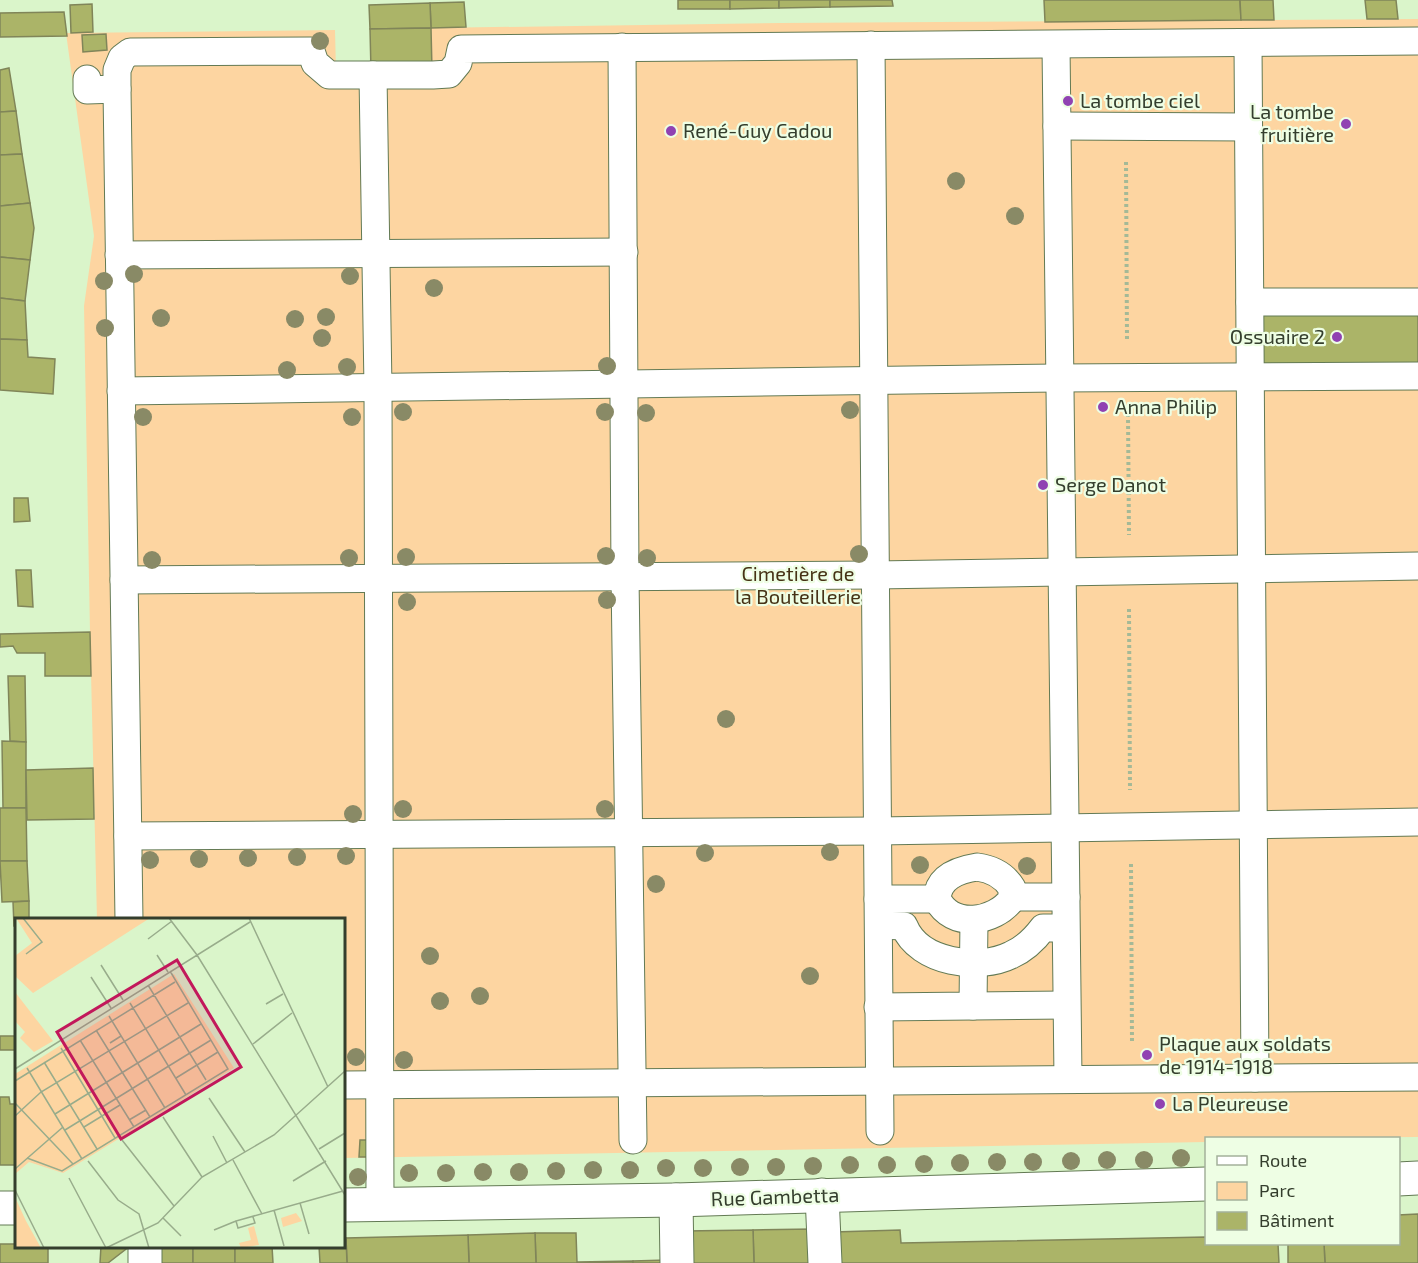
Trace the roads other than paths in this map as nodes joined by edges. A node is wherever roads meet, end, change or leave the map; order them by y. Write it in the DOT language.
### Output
graph roads {
  1 [pos="1418,41"];
  2 [pos="1248,44"];
  3 [pos="871,45"];
  4 [pos="1056,45"];
  5 [pos="622,47"];
  6 [pos="374,75"];
  7 [pos="87,79"];
  8 [pos="117,89"];
  9 [pos="1057,126"];
  10 [pos="1248,127"];
  11 [pos="624,252"];
  12 [pos="376,253"];
  13 [pos="119,255"];
  14 [pos="1250,302"];
  15 [pos="1418,302"];
  16 [pos="1418,376"];
  17 [pos="1250,377"];
  18 [pos="1058,378"];
  19 [pos="874,382"];
  20 [pos="625,386"];
  21 [pos="378,388"];
  22 [pos="121,391"];
  23 [pos="1418,566"];
  24 [pos="1250,569"];
  25 [pos="1062,572"];
  26 [pos="875,575"];
  27 [pos="626,577"];
  28 [pos="377,579"];
  29 [pos="124,580"];
  30 [pos="1418,822"];
  31 [pos="1252,824"];
  32 [pos="1065,828"];
  33 [pos="970,829"];
  34 [pos="878,831"];
  35 [pos="629,833"];
  36 [pos="379,834"];
  37 [pos="128,836"];
  38 [pos="970,858"];
  39 [pos="1013,897"];
  40 [pos="1066,897"];
  41 [pos="937,899"];
  42 [pos="878,912"];
  43 [pos="129,918"];
  44 [pos="974,920"];
  45 [pos="1065,928"];
  46 [pos="974,962"];
  47 [pos="1066,1005"];
  48 [pos="974,1006"];
  49 [pos="878,1007"];
  50 [pos="1418,1077"];
  51 [pos="1255,1078"];
  52 [pos="1068,1079"];
  53 [pos="879,1081"];
  54 [pos="632,1083"];
  55 [pos="345,1084"];
  56 [pos="380,1084"];
  57 [pos="880,1131"];
  58 [pos="633,1140"];
  59 [pos="1418,1178"];
  60 [pos="1400,1179"];
  61 [pos="1205,1184"];
  62 [pos="822,1195"];
  63 [pos="676,1200"];
  64 [pos="380,1204"];
  65 [pos="345,1205"];
  66 [pos="678,1263"];
  67 [pos="825,1263"];
  1 -- 2 [label="lane"];
  2 -- 4 [label="lane"];
  2 -- 10 [label="lane"];
  3 -- 4 [label="lane"];
  3 -- 5 [label="lane"];
  3 -- 19 [label="lane"];
  4 -- 9 [label="lane"];
  5 -- 6 [label="lane"];
  5 -- 11 [label="lane"];
  6 -- 8 [label="lane"];
  6 -- 12 [label="lane"];
  7 -- 8 [label="lane"];
  8 -- 13 [label="lane"];
  9 -- 10 [label="lane"];
  9 -- 18 [label="lane"];
  10 -- 14 [label="lane"];
  11 -- 12 [label="lane"];
  11 -- 20 [label="lane"];
  12 -- 13 [label="lane"];
  12 -- 21 [label="lane"];
  13 -- 22 [label="lane"];
  14 -- 15 [label="lane"];
  14 -- 17 [label="lane"];
  16 -- 17 [label="lane"];
  17 -- 18 [label="lane"];
  17 -- 24 [label="lane"];
  18 -- 19 [label="lane"];
  18 -- 25 [label="lane"];
  19 -- 20 [label="lane"];
  19 -- 26 [label="lane"];
  20 -- 21 [label="lane"];
  20 -- 27 [label="lane"];
  21 -- 22 [label="lane"];
  21 -- 28 [label="lane"];
  22 -- 29 [label="lane"];
  23 -- 24 [label="lane"];
  24 -- 25 [label="lane"];
  24 -- 31 [label="lane"];
  25 -- 26 [label="lane"];
  25 -- 32 [label="lane"];
  26 -- 27 [label="lane"];
  26 -- 34 [label="lane"];
  27 -- 28 [label="lane"];
  27 -- 35 [label="lane"];
  28 -- 29 [label="lane"];
  28 -- 36 [label="lane"];
  29 -- 37 [label="lane"];
  30 -- 31 [label="lane"];
  31 -- 32 [label="lane"];
  31 -- 51 [label="lane"];
  32 -- 33 [label="lane"];
  32 -- 40 [label="lane"];
  33 -- 34 [label="lane"];
  33 -- 38 [label="lane"];
  34 -- 35 [label="lane"];
  34 -- 42 [label="lane"];
  35 -- 36 [label="lane"];
  35 -- 54 [label="lane"];
  36 -- 37 [label="lane"];
  36 -- 56 [label="lane"];
  37 -- 43 [label="lane"];
  39 -- 40 [label="lane"];
  39 -- 41 [label="lane"];
  39 -- 44 [label="lane"];
  40 -- 45 [label="lane"];
  41 -- 42 [label="lane"];
  41 -- 44 [label="lane"];
  42 -- 46 [label="lane"];
  42 -- 49 [label="lane"];
  44 -- 46 [label="lane"];
  45 -- 46 [label="lane"];
  45 -- 47 [label="lane"];
  46 -- 48 [label="lane"];
  47 -- 48 [label="lane"];
  47 -- 52 [label="lane"];
  48 -- 49 [label="lane"];
  49 -- 53 [label="lane"];
  50 -- 51 [label="lane"];
  51 -- 52 [label="lane"];
  52 -- 53 [label="lane"];
  53 -- 54 [label="lane"];
  53 -- 57 [label="lane"];
  54 -- 56 [label="lane"];
  54 -- 58 [label="lane"];
  55 -- 56 [label="lane"];
  56 -- 64 [label="lane"];
  59 -- 60 [label="street"];
  61 -- 62 [label="street, Rue Gambetta"];
  62 -- 63 [label="street, Rue Gambetta"];
  62 -- 67 [label="street"];
  63 -- 64 [label="street, Rue Gambetta"];
  63 -- 66 [label="street"];
  64 -- 65 [label="street, Rue Gambetta"];
}
